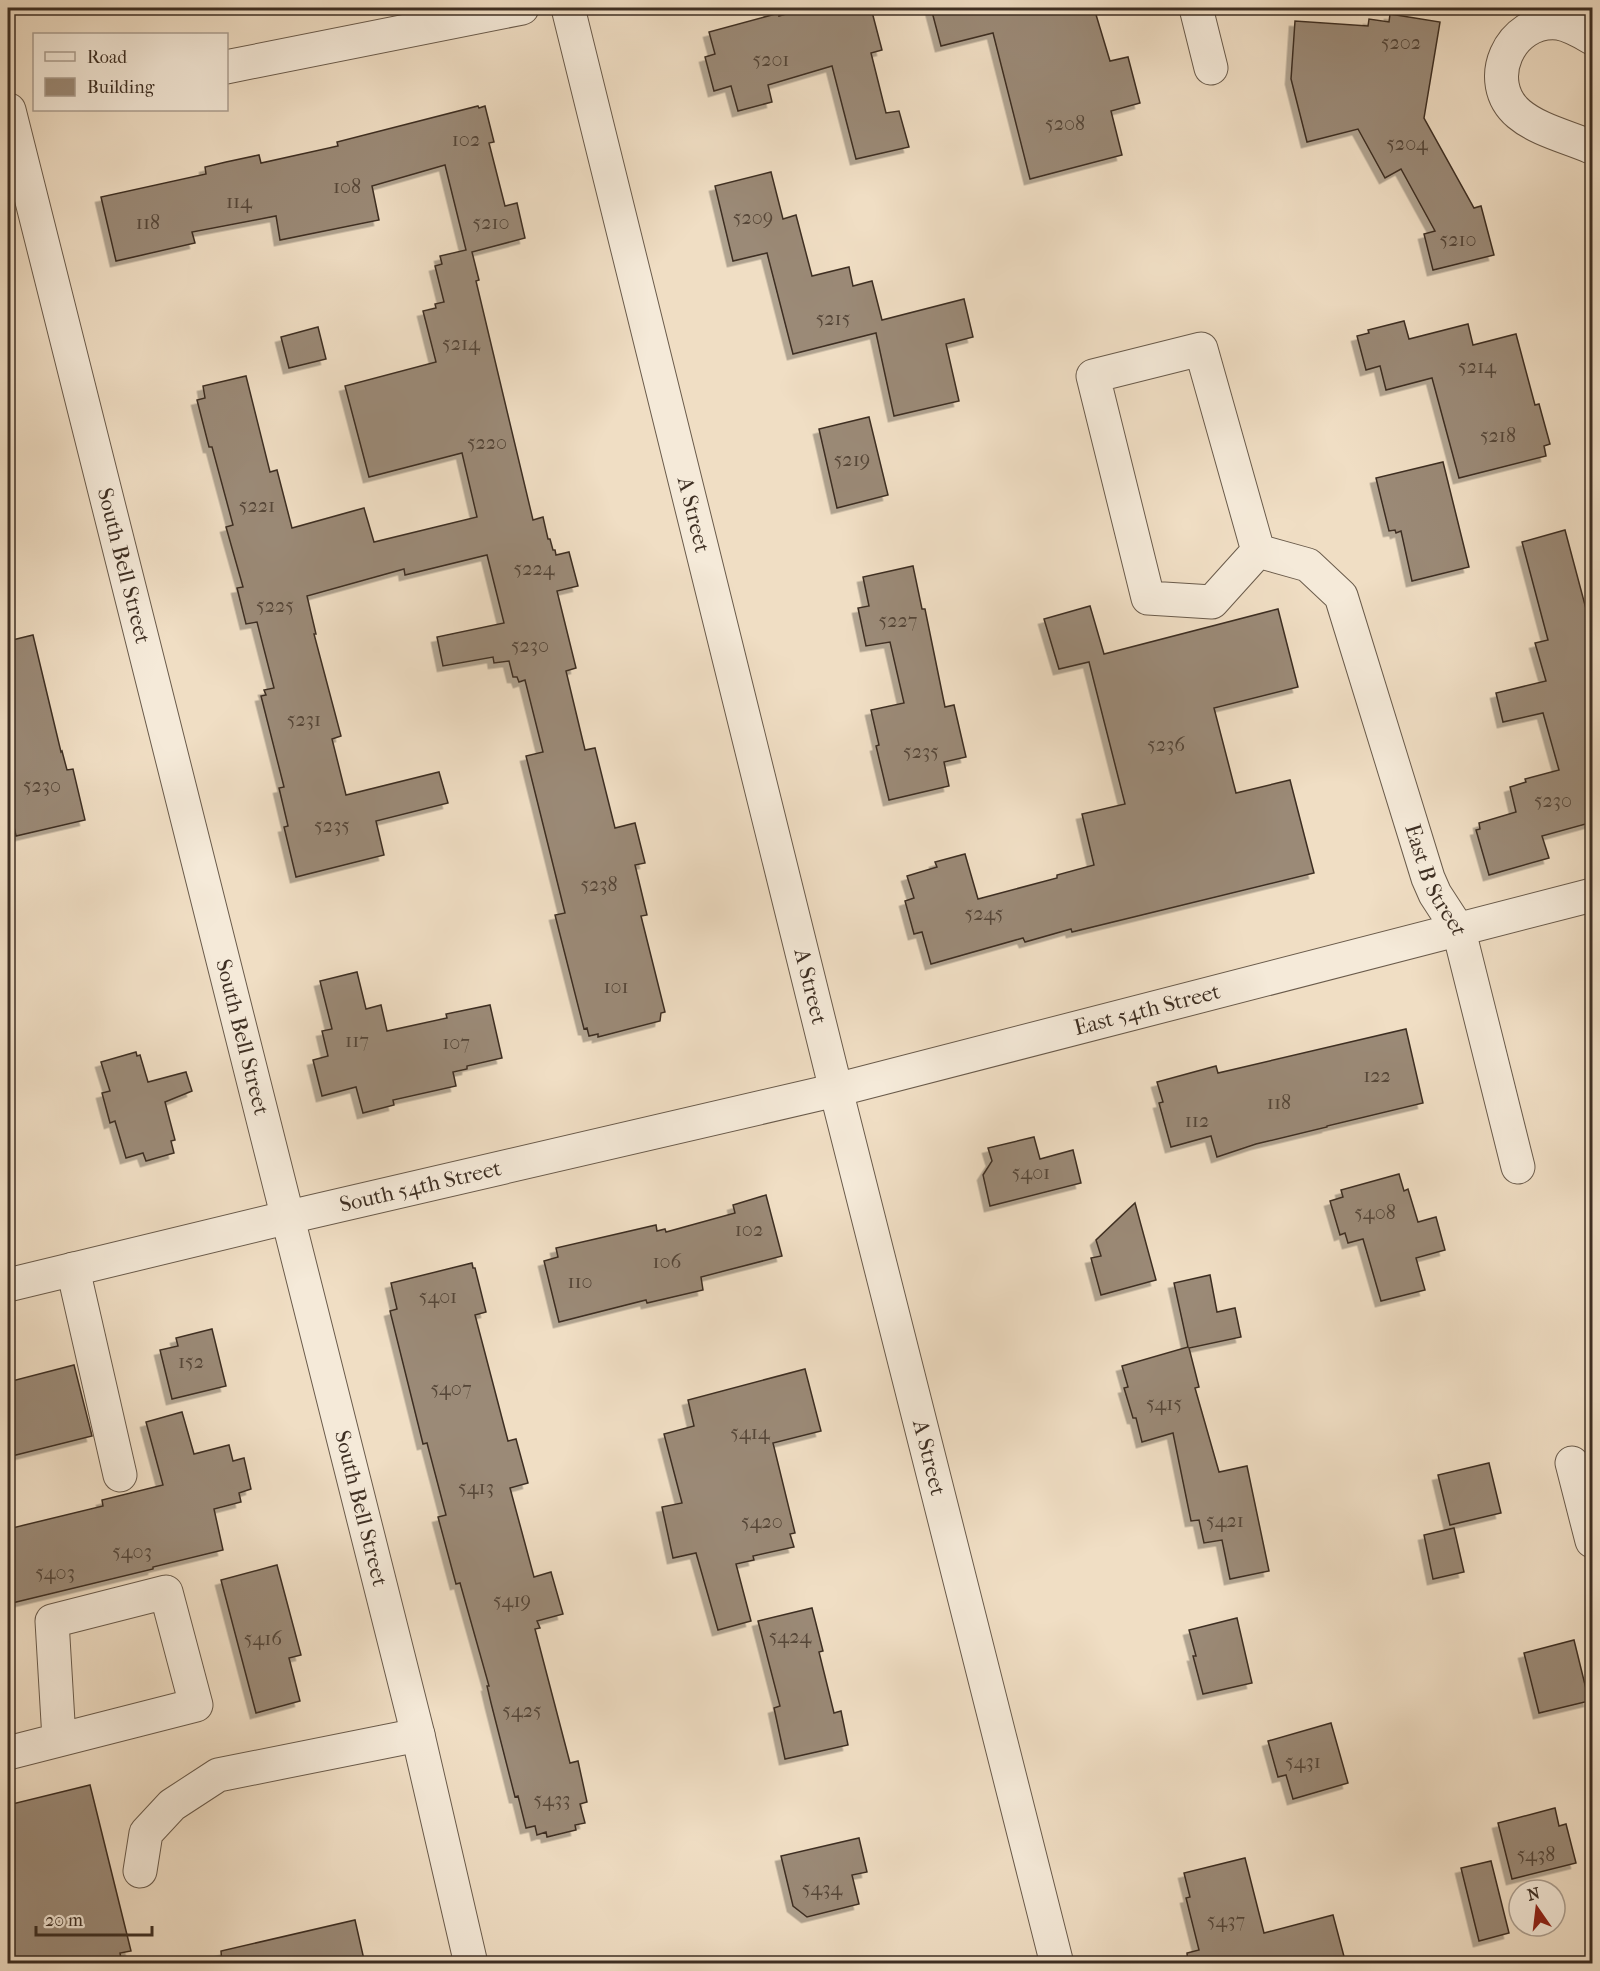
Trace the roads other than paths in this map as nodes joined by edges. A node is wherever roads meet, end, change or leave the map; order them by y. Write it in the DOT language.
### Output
graph roads {
  1 [pos="522,8"];
  2 [pos="568,8"];
  3 [pos="1196,8"];
  4 [pos="1593,38"];
  5 [pos="228,67"];
  6 [pos="1211,68"];
  7 [pos="17,109"];
  8 [pos="1592,153"];
  9 [pos="1258,551"];
  10 [pos="1593,895"];
  11 [pos="1459,931"];
  12 [pos="836,1090"];
  13 [pos="1518,1167"];
  14 [pos="289,1216"];
  15 [pos="73,1269"];
  16 [pos="8,1285"];
  17 [pos="1572,1463"];
  18 [pos="120,1475"];
  19 [pos="1593,1541"];
  20 [pos="418,1735"];
  21 [pos="59,1739"];
  22 [pos="8,1753"];
  23 [pos="140,1871"];
  24 [pos="471,1964"];
  25 [pos="1057,1964"];
  1 -- 5 [label="street"];
  2 -- 12 [label="street, A Street"];
  3 -- 6 [label="street"];
  4 -- 8 [label="street"];
  7 -- 14 [label="street, South Bell Street"];
  9 -- 9 [label="street"];
  9 -- 11 [label="street, East B Street"];
  10 -- 11 [label="street, East 54th Street"];
  11 -- 12 [label="street, East 54th Street"];
  11 -- 13 [label="street, East B Street"];
  12 -- 14 [label="street, South 54th Street"];
  12 -- 25 [label="street, A Street"];
  14 -- 15 [label="street, South 54th Street"];
  14 -- 20 [label="street, South Bell Street"];
  15 -- 16 [label="street, South 54th Street"];
  15 -- 18 [label="street"];
  17 -- 19 [label="street"];
  20 -- 23 [label="street"];
  20 -- 24 [label="street, South Bell Street"];
  21 -- 21 [label="street"];
  21 -- 22 [label="street"];
}
